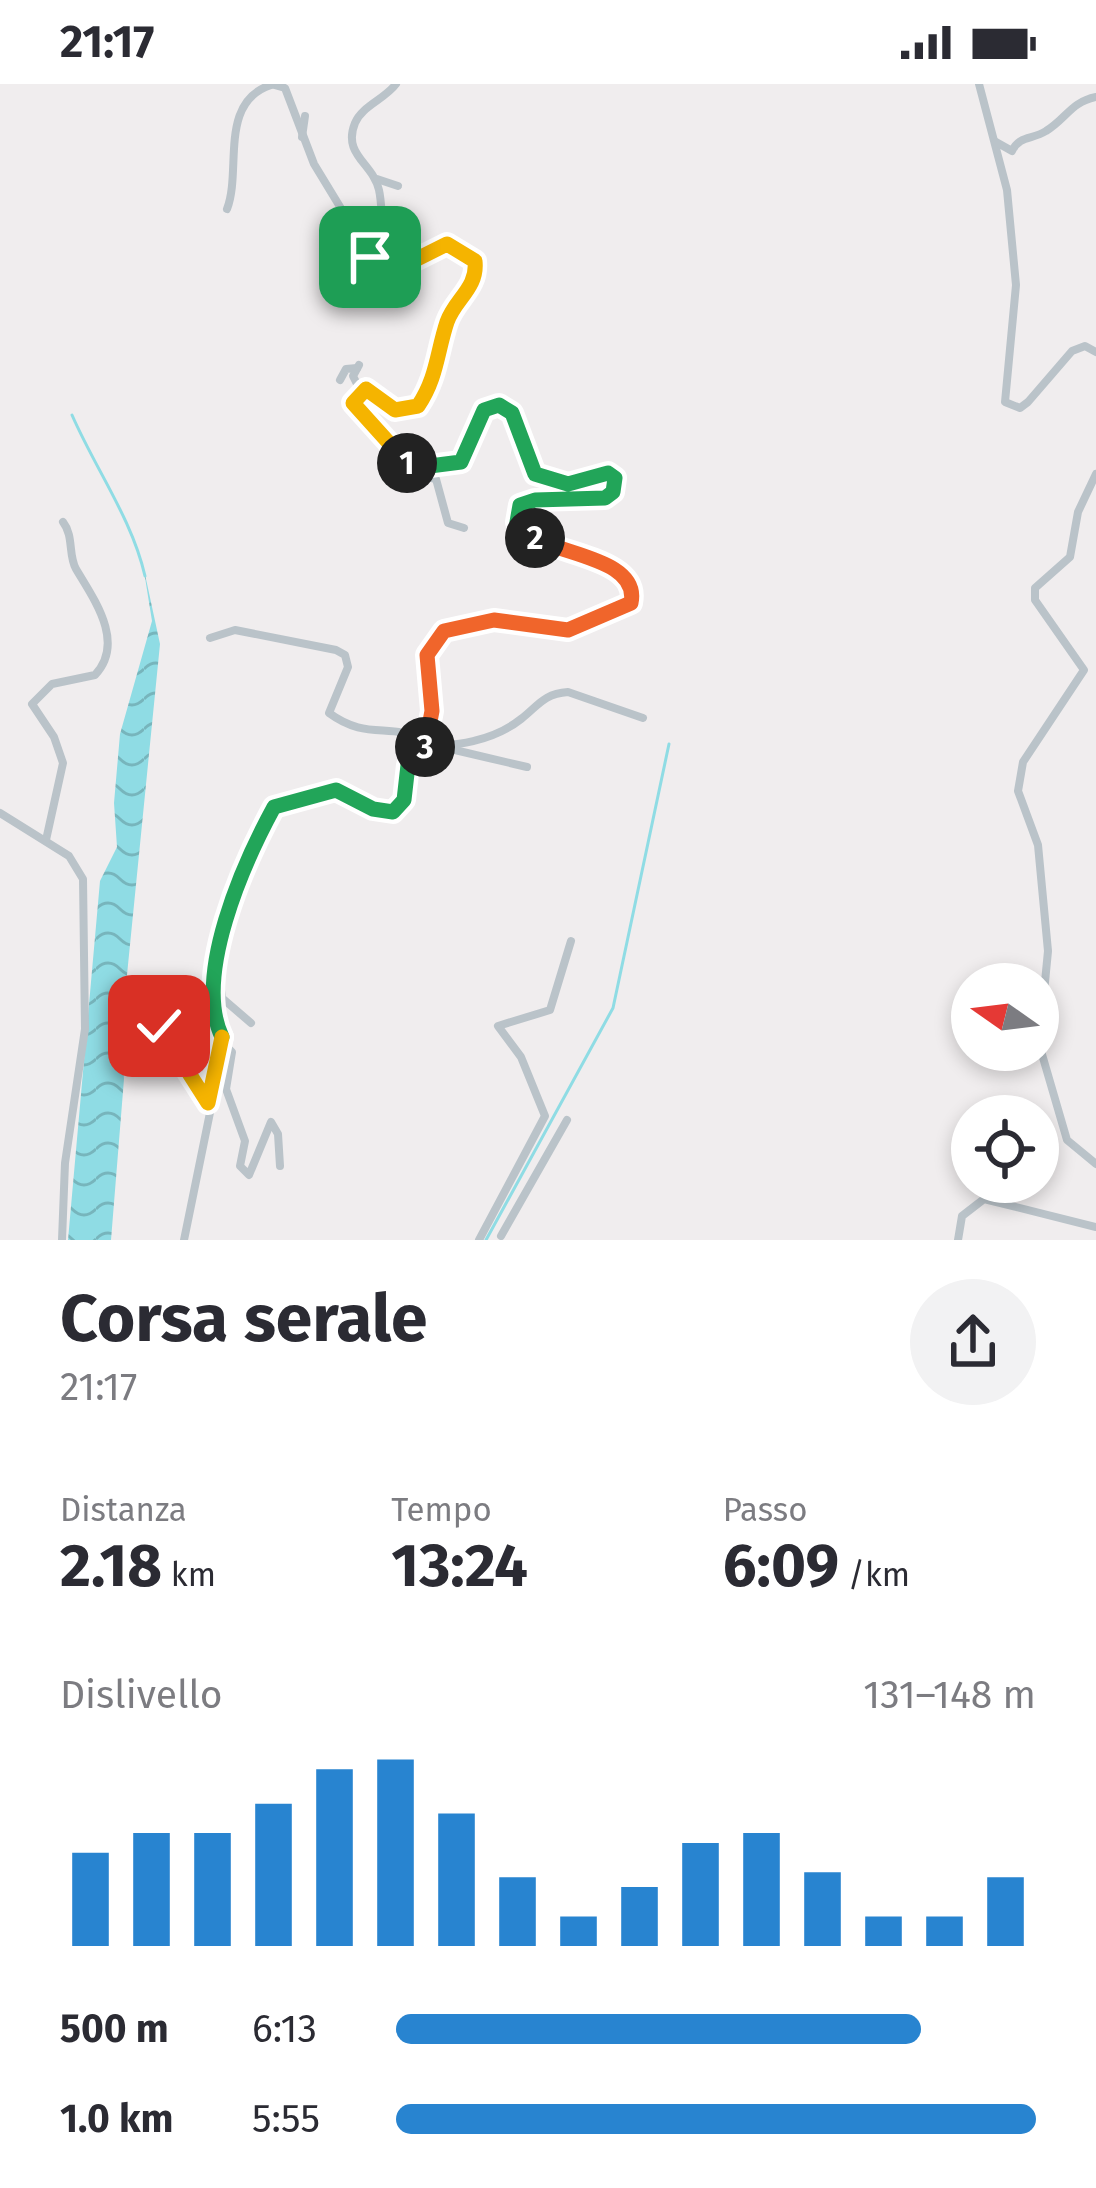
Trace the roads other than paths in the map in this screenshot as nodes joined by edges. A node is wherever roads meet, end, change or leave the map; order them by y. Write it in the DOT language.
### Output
graph roads {
  1 [pos="271,84"];
  2 [pos="396,84"];
  3 [pos="979,84"];
  4 [pos="1096,98"];
  5 [pos="304,116"];
  6 [pos="302,136"];
  7 [pos="994,142"];
  8 [pos="374,178"];
  9 [pos="398,186"];
  10 [pos="227,209"];
  11 [pos="439,247"];
  12 [pos="1096,352"];
  13 [pos="340,380"];
  14 [pos="360,391"];
  15 [pos="401,457"];
  16 [pos="1096,474"];
  17 [pos="63,522"];
  18 [pos="464,528"];
  19 [pos="210,638"];
  20 [pos="644,718"];
  21 [pos="425,740"];
  22 [pos="442,747"];
  23 [pos="526,767"];
  24 [pos="0,813"];
  25 [pos="46,841"];
  26 [pos="571,941"];
  27 [pos="217,965"];
  28 [pos="145,1014"];
  29 [pos="250,1023"];
  30 [pos="224,1043"];
  31 [pos="208,1103"];
  32 [pos="567,1120"];
  33 [pos="1096,1164"];
  34 [pos="280,1166"];
  35 [pos="1096,1227"];
  36 [pos="500,1238"];
  37 [pos="62,1240"];
  38 [pos="184,1240"];
  39 [pos="479,1240"];
  40 [pos="513,1240"];
  41 [pos="958,1240"];
  1 -- 6 [label="street"];
  1 -- 10 [label="street"];
  2 -- 8 [label="street"];
  3 -- 7 [label="street"];
  4 -- 7 [label="street"];
  5 -- 6 [label="street"];
  6 -- 11 [label="street"];
  7 -- 12 [label="street"];
  8 -- 9 [label="street"];
  8 -- 11 [label="street"];
  11 -- 14 [label="street"];
  13 -- 14 [label="street"];
  14 -- 15 [label="street"];
  15 -- 18 [label="street"];
  15 -- 21 [label="street"];
  16 -- 33 [label="street"];
  17 -- 25 [label="street"];
  19 -- 21 [label="street"];
  20 -- 22 [label="street"];
  21 -- 22 [label="street"];
  21 -- 27 [label="street"];
  22 -- 23 [label="street"];
  24 -- 25 [label="street"];
  25 -- 37 [label="street"];
  26 -- 39 [label="street"];
  27 -- 29 [label="street"];
  27 -- 30 [label="street"];
  28 -- 31 [label="street"];
  30 -- 31 [label="street"];
  30 -- 34 [label="street"];
  31 -- 38 [label="street"];
  32 -- 36 [label="street"];
  35 -- 41 [label="street"];
  36 -- 40 [label="street"];
}
